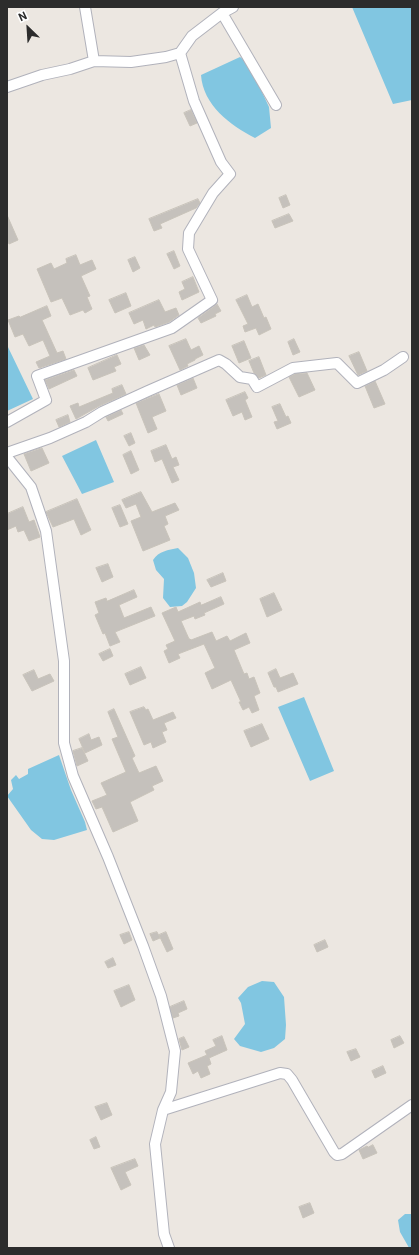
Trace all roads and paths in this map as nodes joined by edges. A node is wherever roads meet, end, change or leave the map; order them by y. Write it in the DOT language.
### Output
graph roads {
  1 [pos="86,7"];
  2 [pos="233,7"];
  3 [pos="222,13"];
  4 [pos="180,53"];
  5 [pos="94,62"];
  6 [pos="7,87"];
  7 [pos="276,105"];
  8 [pos="403,357"];
  9 [pos="7,422"];
  10 [pos="7,453"];
  11 [pos="7,457"];
  12 [pos="412,1105"];
  13 [pos="163,1110"];
  14 [pos="169,1248"];
  1 -- 5 [label="street"];
  2 -- 3 [label="street"];
  3 -- 4 [label="street"];
  3 -- 7 [label="street"];
  4 -- 5 [label="street"];
  4 -- 9 [label="street"];
  5 -- 6 [label="street"];
  8 -- 10 [label="street"];
  11 -- 13 [label="street"];
  12 -- 13 [label="street"];
  13 -- 14 [label="street"];
}
